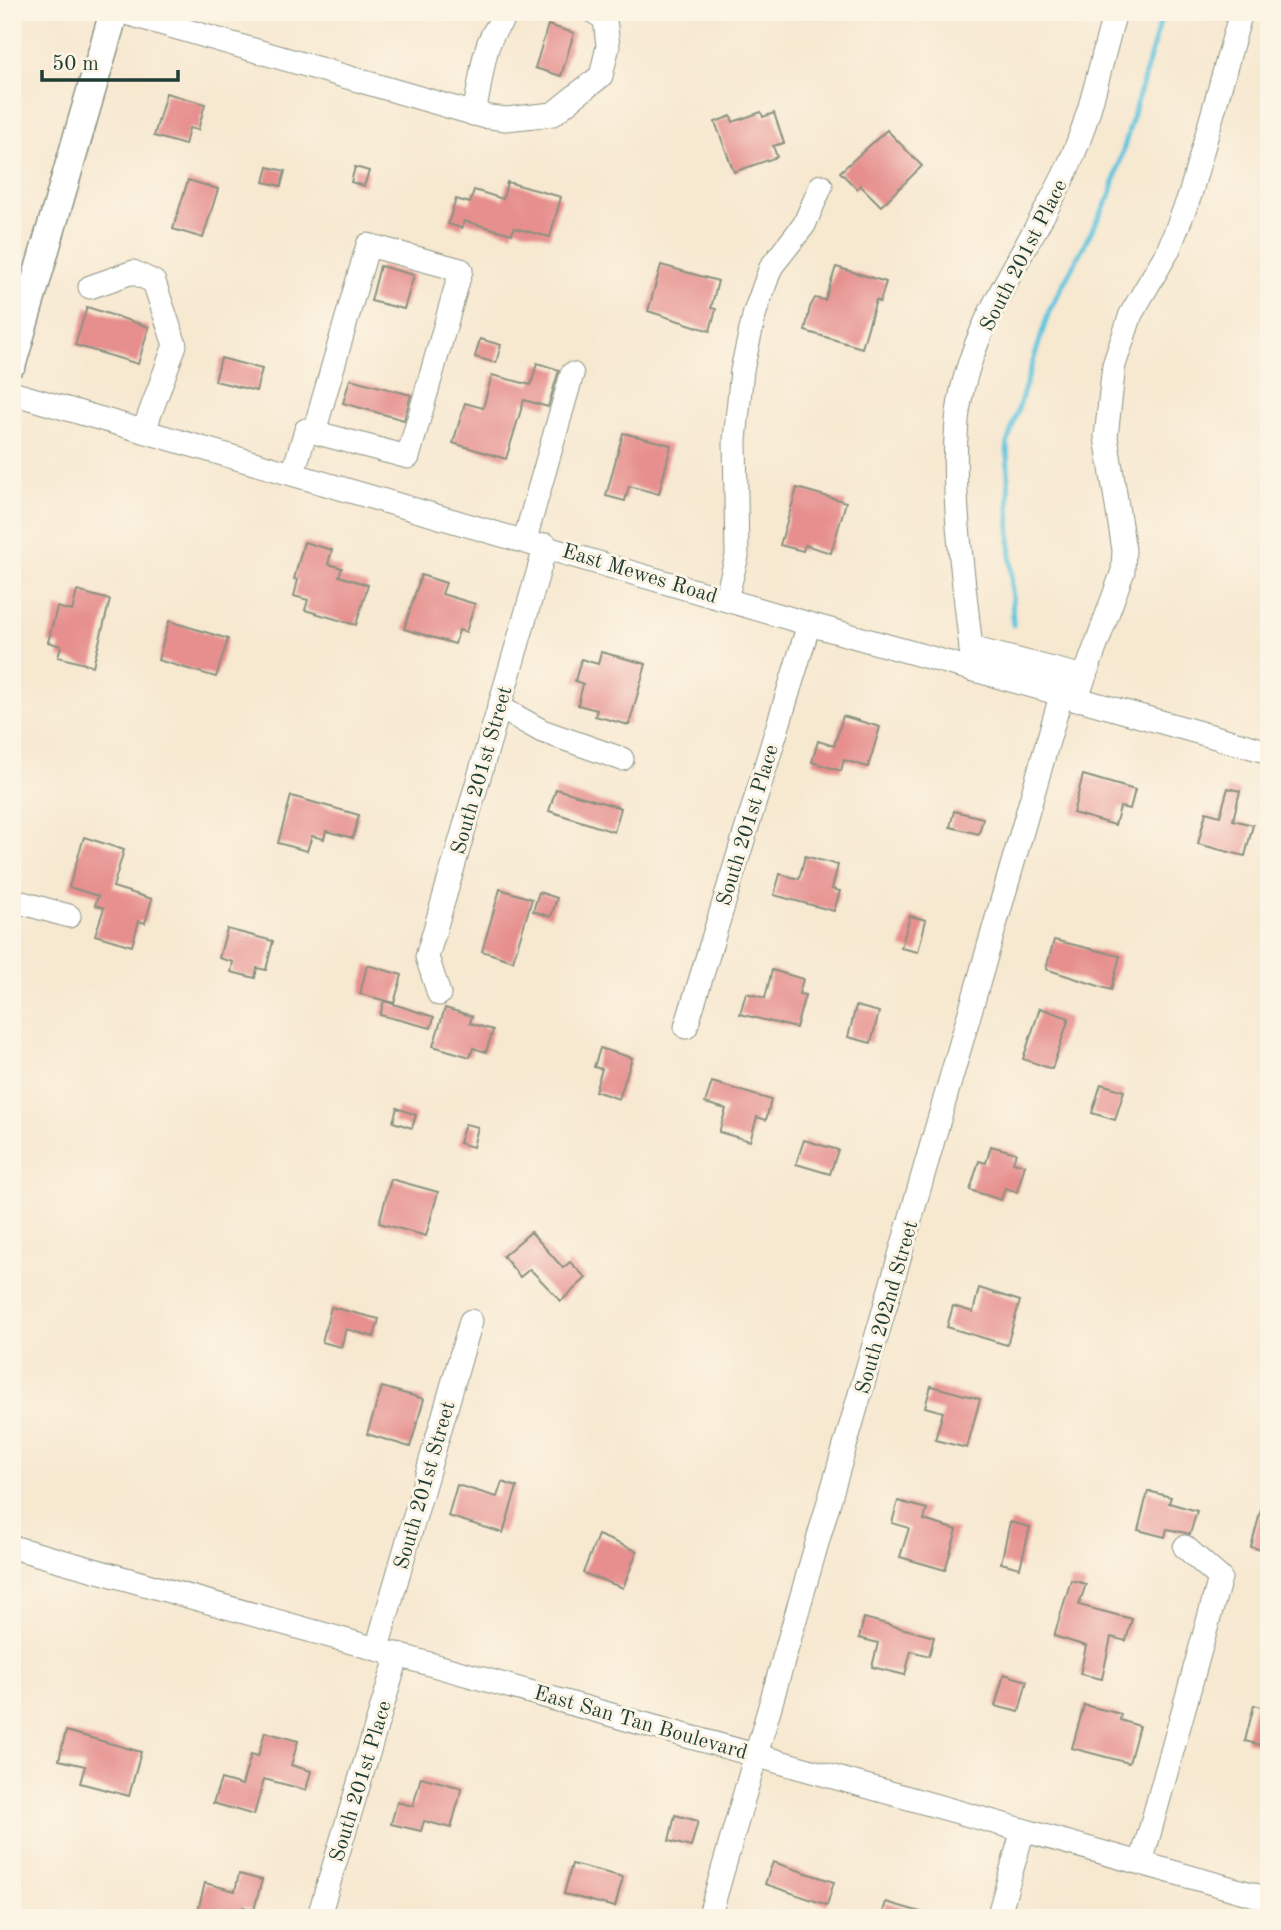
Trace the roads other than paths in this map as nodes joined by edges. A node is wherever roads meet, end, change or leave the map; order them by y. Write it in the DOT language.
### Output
graph roads {
  1 [pos="114,12"];
  2 [pos="122,12"];
  3 [pos="510,12"];
  4 [pos="594,12"];
  5 [pos="1115,12"];
  6 [pos="1241,12"];
  7 [pos="473,114"];
  8 [pos="821,186"];
  9 [pos="90,286"];
  10 [pos="12,363"];
  11 [pos="572,374"];
  12 [pos="12,393"];
  13 [pos="144,430"];
  14 [pos="314,432"];
  15 [pos="293,473"];
  16 [pos="536,542"];
  17 [pos="726,599"];
  18 [pos="809,624"];
  19 [pos="972,659"];
  20 [pos="1084,677"];
  21 [pos="1068,698"];
  22 [pos="499,708"];
  23 [pos="1269,752"];
  24 [pos="622,760"];
  25 [pos="12,900"];
  26 [pos="69,916"];
  27 [pos="439,994"];
  28 [pos="686,1027"];
  29 [pos="471,1321"];
  30 [pos="12,1547"];
  31 [pos="1185,1547"];
  32 [pos="388,1651"];
  33 [pos="759,1754"];
  34 [pos="1023,1830"];
  35 [pos="1141,1863"];
  36 [pos="1269,1899"];
  37 [pos="321,1909"];
  38 [pos="709,1918"];
  39 [pos="998,1918"];
  1 -- 10 [label="main road"];
  2 -- 7 [label="street"];
  3 -- 7 [label="street"];
  4 -- 7 [label="street"];
  5 -- 19 [label="street, South 201st Place"];
  6 -- 20 [label="street, South 202nd Street"];
  8 -- 17 [label="street"];
  9 -- 13 [label="street"];
  11 -- 16 [label="street, South 201st Street"];
  12 -- 13 [label="street, East Mewes Road"];
  13 -- 15 [label="street, East Mewes Road"];
  14 -- 14 [label="street"];
  14 -- 15 [label="street"];
  15 -- 16 [label="street, East Mewes Road"];
  16 -- 17 [label="street, East Mewes Road"];
  16 -- 22 [label="street, South 201st Street"];
  17 -- 18 [label="street, East Mewes Road"];
  18 -- 19 [label="street, East Mewes Road"];
  18 -- 28 [label="street, South 201st Place"];
  19 -- 20 [label="street"];
  19 -- 21 [label="street, East Mewes Road"];
  20 -- 21 [label="street, South 202nd Street"];
  21 -- 23 [label="street, East Mewes Road"];
  21 -- 33 [label="street, South 202nd Street"];
  22 -- 24 [label="street"];
  22 -- 27 [label="street, South 201st Street"];
  25 -- 26 [label="street"];
  29 -- 32 [label="street, South 201st Street"];
  30 -- 32 [label="street, East San Tan Boulevard"];
  31 -- 35 [label="street"];
  32 -- 33 [label="street, East San Tan Boulevard"];
  32 -- 37 [label="street, South 201st Place"];
  33 -- 34 [label="street, East San Tan Boulevard"];
  33 -- 38 [label="street, South 202nd Street"];
  34 -- 35 [label="street, East San Tan Boulevard"];
  34 -- 39 [label="street"];
  35 -- 36 [label="street, East San Tan Boulevard"];
}
